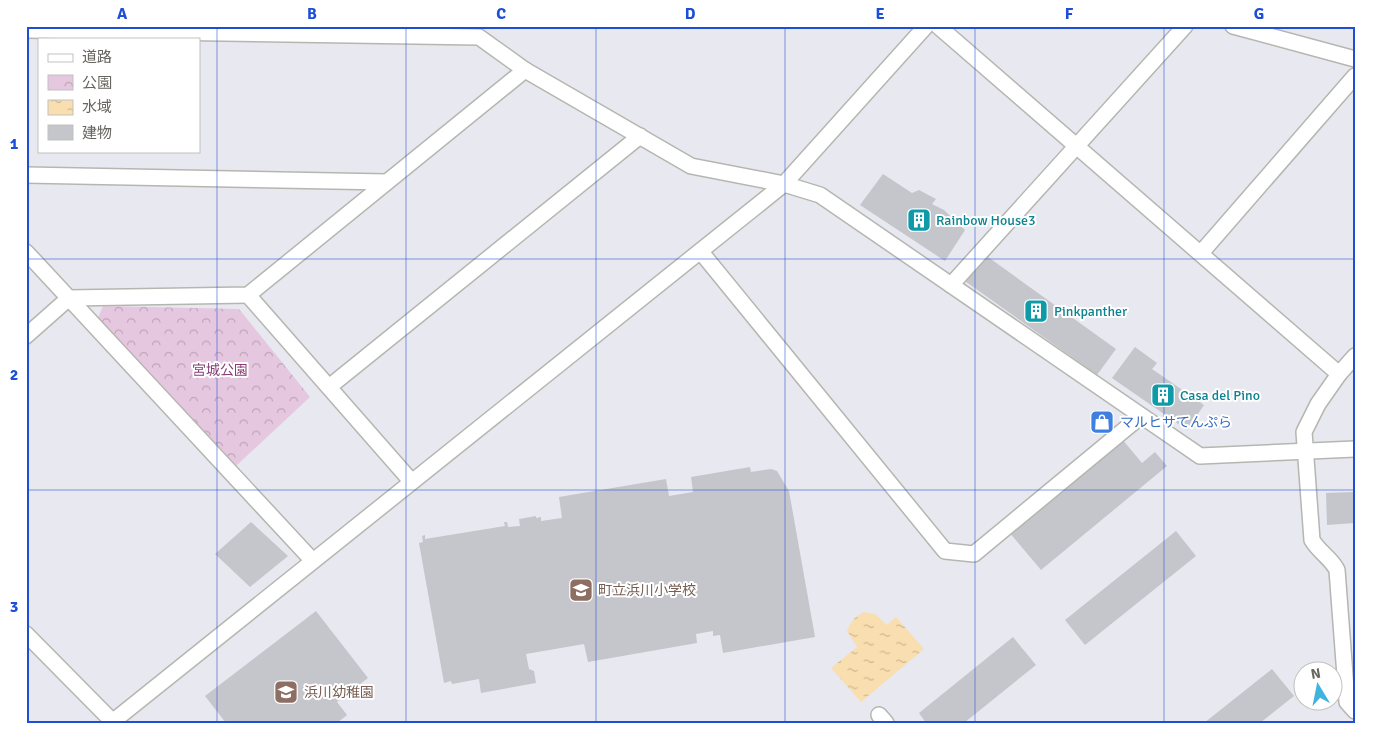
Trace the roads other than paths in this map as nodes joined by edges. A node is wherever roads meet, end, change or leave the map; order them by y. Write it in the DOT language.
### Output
graph roads {
  1 [pos="926,26"];
  2 [pos="938,26"];
  3 [pos="1185,26"];
  4 [pos="1233,26"];
  5 [pos="26,30"];
  6 [pos="1355,59"];
  7 [pos="525,70"];
  8 [pos="1355,76"];
  9 [pos="640,136"];
  10 [pos="1077,146"];
  11 [pos="26,175"];
  12 [pos="386,182"];
  13 [pos="784,184"];
  14 [pos="26,252"];
  15 [pos="701,252"];
  16 [pos="1201,253"];
  17 [pos="951,285"];
  18 [pos="248,295"];
  19 [pos="69,298"];
  20 [pos="26,336"];
  21 [pos="1355,356"];
  22 [pos="1338,374"];
  23 [pos="329,387"];
  24 [pos="1141,416"];
  25 [pos="1355,449"];
  26 [pos="1306,452"];
  27 [pos="411,482"];
  28 [pos="313,561"];
  29 [pos="26,634"];
  30 [pos="1355,711"];
  31 [pos="113,722"];
  1 -- 13 [label="street"];
  2 -- 10 [label="street"];
  3 -- 10 [label="street"];
  4 -- 6 [label="street"];
  5 -- 7 [label="street"];
  7 -- 9 [label="street"];
  7 -- 12 [label="street"];
  8 -- 16 [label="street"];
  9 -- 13 [label="street"];
  9 -- 23 [label="street"];
  10 -- 16 [label="street"];
  10 -- 17 [label="street"];
  11 -- 12 [label="street"];
  12 -- 18 [label="street"];
  13 -- 15 [label="street"];
  13 -- 17 [label="street"];
  14 -- 19 [label="street"];
  15 -- 24 [label="street"];
  15 -- 27 [label="street"];
  16 -- 22 [label="street"];
  17 -- 24 [label="street"];
  18 -- 19 [label="street"];
  18 -- 23 [label="street"];
  19 -- 20 [label="street"];
  19 -- 28 [label="street"];
  21 -- 22 [label="street"];
  22 -- 26 [label="street"];
  23 -- 27 [label="street"];
  24 -- 26 [label="street"];
  25 -- 26 [label="street"];
  26 -- 30 [label="street"];
  27 -- 28 [label="street"];
  28 -- 31 [label="street"];
  29 -- 31 [label="street"];
}
